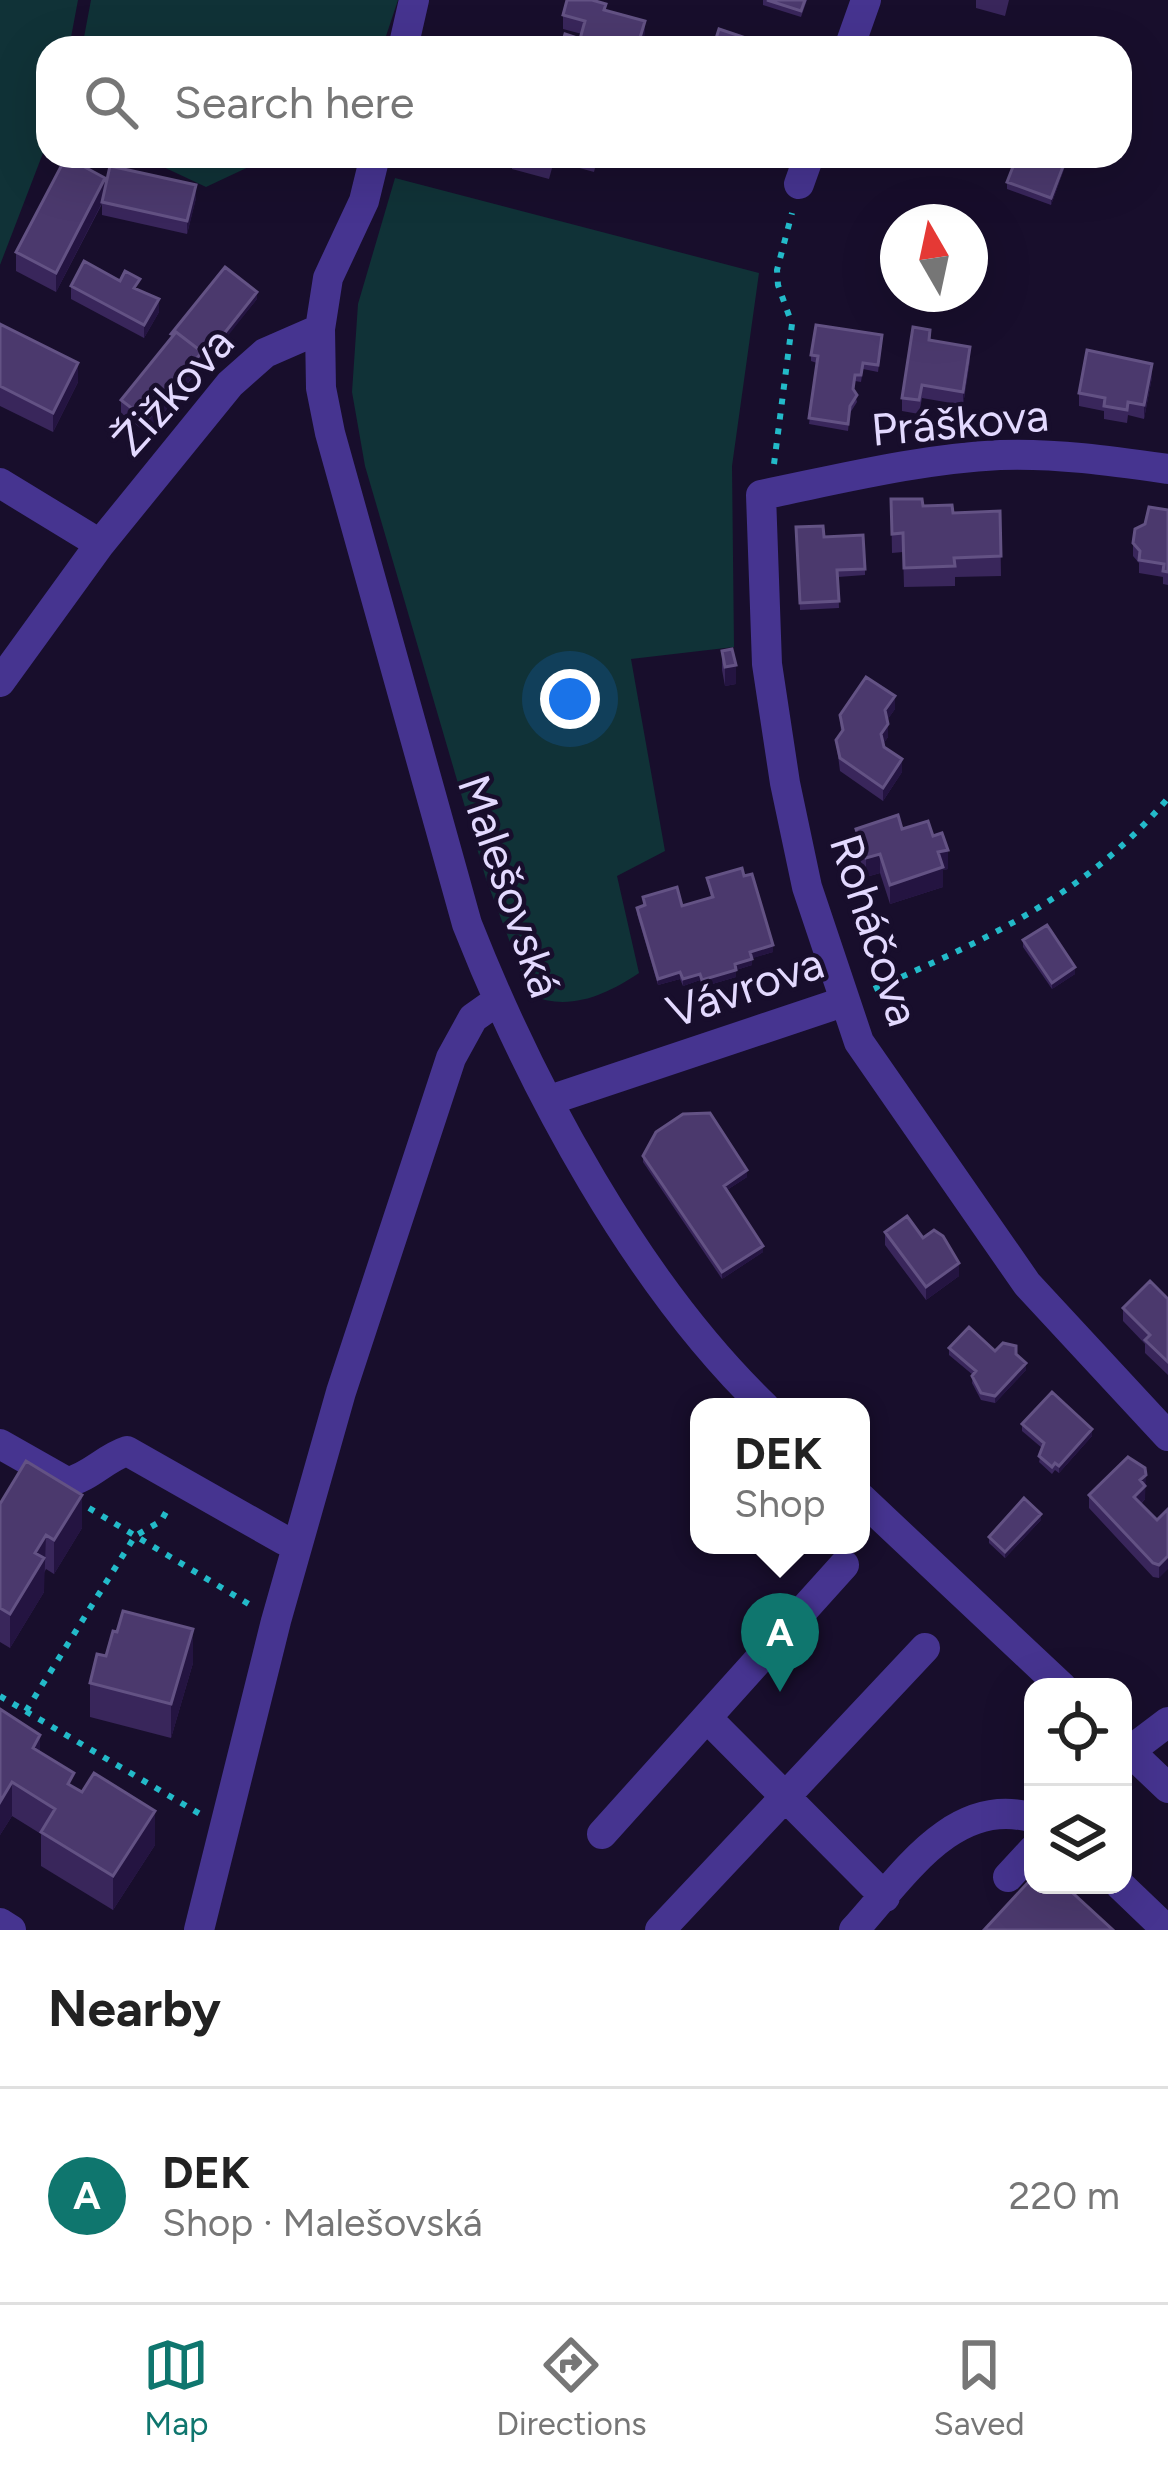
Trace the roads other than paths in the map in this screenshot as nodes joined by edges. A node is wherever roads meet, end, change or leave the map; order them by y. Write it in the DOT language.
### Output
graph roads {
  1 [pos="414,0"];
  2 [pos="864,5"];
  3 [pos="406,36"];
  4 [pos="853,36"];
  5 [pos="372,168"];
  6 [pos="320,329"];
  7 [pos="1168,470"];
  8 [pos="0,483"];
  9 [pos="760,495"];
  10 [pos="100,544"];
  11 [pos="2,676"];
  12 [pos="497,1001"];
  13 [pos="843,1002"];
  14 [pos="550,1100"];
  15 [pos="757,1398"];
  16 [pos="1168,1436"];
  17 [pos="0,1444"];
  18 [pos="870,1506"];
  19 [pos="297,1544"];
  20 [pos="844,1565"];
  21 [pos="926,1648"];
  22 [pos="1052,1678"];
  23 [pos="707,1718"];
  24 [pos="1168,1722"];
  25 [pos="1132,1745"];
  26 [pos="1132,1756"];
  27 [pos="1168,1787"];
  28 [pos="785,1797"];
  29 [pos="1024,1815"];
  30 [pos="602,1834"];
  31 [pos="1024,1860"];
  32 [pos="1008,1877"];
  33 [pos="1129,1894"];
  34 [pos="885,1897"];
  35 [pos="0,1923"];
  36 [pos="11,1930"];
  37 [pos="199,1930"];
  38 [pos="660,1930"];
  39 [pos="854,1930"];
  40 [pos="1167,1930"];
  1 -- 3 [label="street"];
  2 -- 4 [label="street"];
  5 -- 6 [label="street"];
  6 -- 10 [label="street, Žižkova"];
  6 -- 12 [label="street, Malešovská"];
  7 -- 9 [label="street, Práškova"];
  8 -- 10 [label="street"];
  9 -- 13 [label="street, Roháčova"];
  10 -- 11 [label="street, Žižkova"];
  12 -- 14 [label="street, Malešovská"];
  12 -- 19 [label="street"];
  13 -- 14 [label="street, Vávrova"];
  13 -- 16 [label="street, Roháčova"];
  14 -- 15 [label="street, Malešovská"];
  17 -- 19 [label="street"];
  18 -- 22 [label="street"];
  19 -- 37 [label="street"];
  20 -- 23 [label="street"];
  21 -- 28 [label="street"];
  23 -- 28 [label="street"];
  23 -- 30 [label="street"];
  24 -- 25 [label="street"];
  26 -- 27 [label="street"];
  28 -- 34 [label="street"];
  28 -- 38 [label="street"];
  29 -- 34 [label="street"];
  31 -- 32 [label="street"];
  33 -- 40 [label="street"];
  34 -- 39 [label="street"];
  35 -- 36 [label="street"];
}
